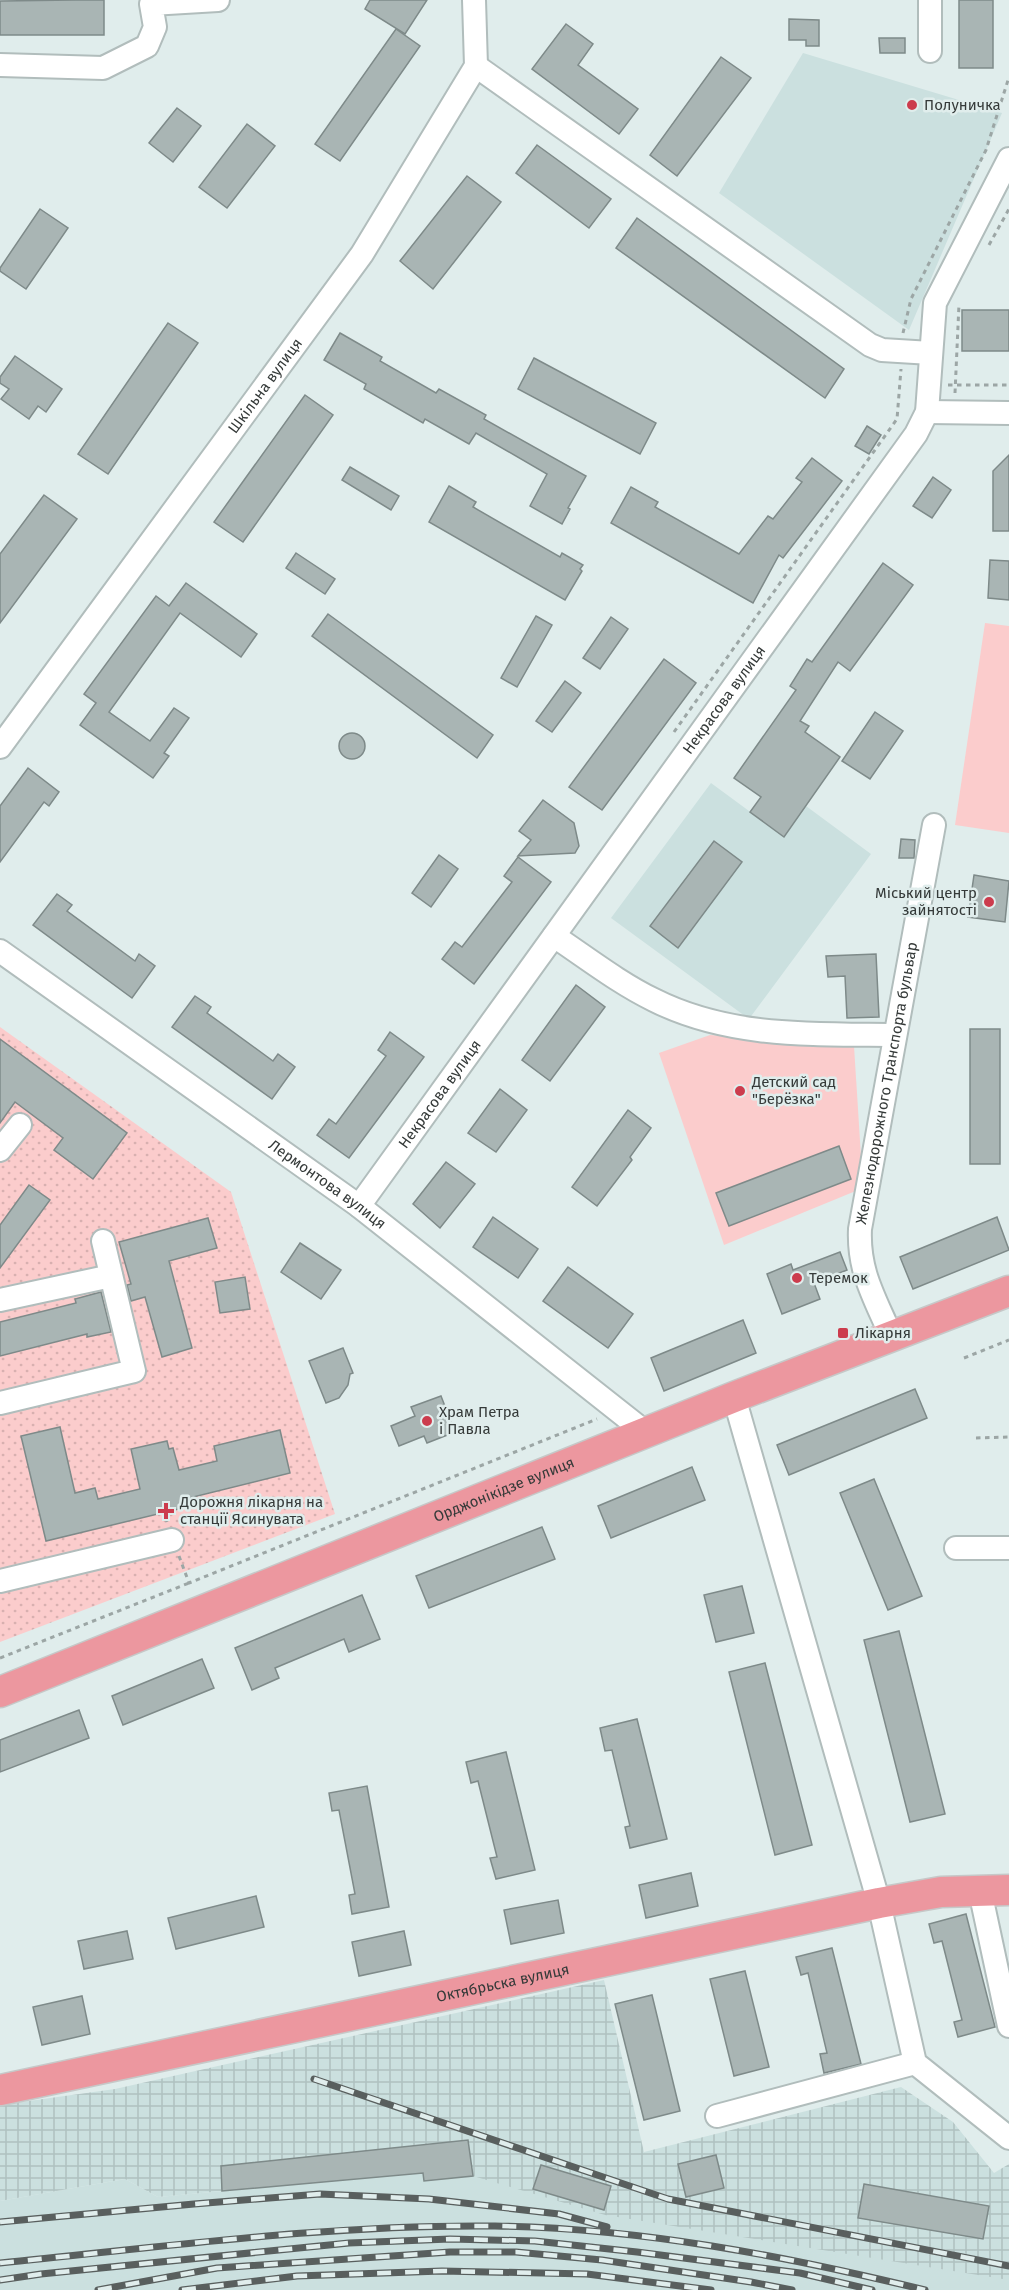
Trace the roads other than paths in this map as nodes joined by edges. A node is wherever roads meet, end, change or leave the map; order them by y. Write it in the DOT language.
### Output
graph roads {
  1 [pos="218,0"];
  2 [pos="474,0"];
  3 [pos="930,0"];
  4 [pos="150,2"];
  5 [pos="930,51"];
  6 [pos="0,65"];
  7 [pos="476,66"];
  8 [pos="1009,159"];
  9 [pos="931,353"];
  10 [pos="927,412"];
  11 [pos="1009,413"];
  12 [pos="0,747"];
  13 [pos="934,825"];
  14 [pos="554,936"];
  15 [pos="0,951"];
  16 [pos="895,1035"];
  17 [pos="20,1125"];
  18 [pos="0,1150"];
  19 [pos="359,1206"];
  20 [pos="103,1241"];
  21 [pos="111,1276"];
  22 [pos="1009,1291"];
  23 [pos="0,1300"];
  24 [pos="891,1336"];
  25 [pos="734,1397"];
  26 [pos="0,1403"];
  27 [pos="645,1432"];
  28 [pos="172,1540"];
  29 [pos="956,1548"];
  30 [pos="1009,1548"];
  31 [pos="0,1581"];
  32 [pos="0,1692"];
  33 [pos="995,1890"];
  34 [pos="879,1903"];
  35 [pos="1009,2026"];
  36 [pos="915,2063"];
  37 [pos="0,2090"];
  38 [pos="717,2116"];
  39 [pos="1009,2138"];
  1 -- 4 [label="street"];
  2 -- 7 [label="street"];
  3 -- 5 [label="street"];
  4 -- 6 [label="street"];
  7 -- 9 [label="street"];
  7 -- 12 [label="street, Шкільна вулиця"];
  8 -- 9 [label="street, Некрасова вулиця"];
  9 -- 10 [label="street, Некрасова вулиця"];
  10 -- 11 [label="street"];
  10 -- 14 [label="street, Некрасова вулиця"];
  13 -- 16 [label="street, Железнодорожного Транспорта бульвар"];
  14 -- 16 [label="street"];
  14 -- 19 [label="street, Некрасова вулиця"];
  15 -- 19 [label="street, Лермонтова вулиця"];
  16 -- 24 [label="street, Железнодорожного Транспорта бульвар"];
  17 -- 18 [label="street"];
  19 -- 27 [label="street, Лермонтова вулиця"];
  20 -- 21 [label="street"];
  21 -- 23 [label="street"];
  21 -- 26 [label="street"];
  22 -- 24 [label="main road, Орджонікідзе вулиця"];
  24 -- 25 [label="main road, Орджонікідзе вулиця"];
  25 -- 27 [label="main road, Орджонікідзе вулиця"];
  25 -- 34 [label="street"];
  27 -- 32 [label="main road, Орджонікідзе вулиця"];
  28 -- 31 [label="street"];
  29 -- 30 [label="street"];
  33 -- 34 [label="main road, Октябрьска вулиця"];
  33 -- 35 [label="street"];
  34 -- 36 [label="street"];
  34 -- 37 [label="main road, Октябрьска вулиця"];
  36 -- 38 [label="street"];
  36 -- 39 [label="street"];
}
